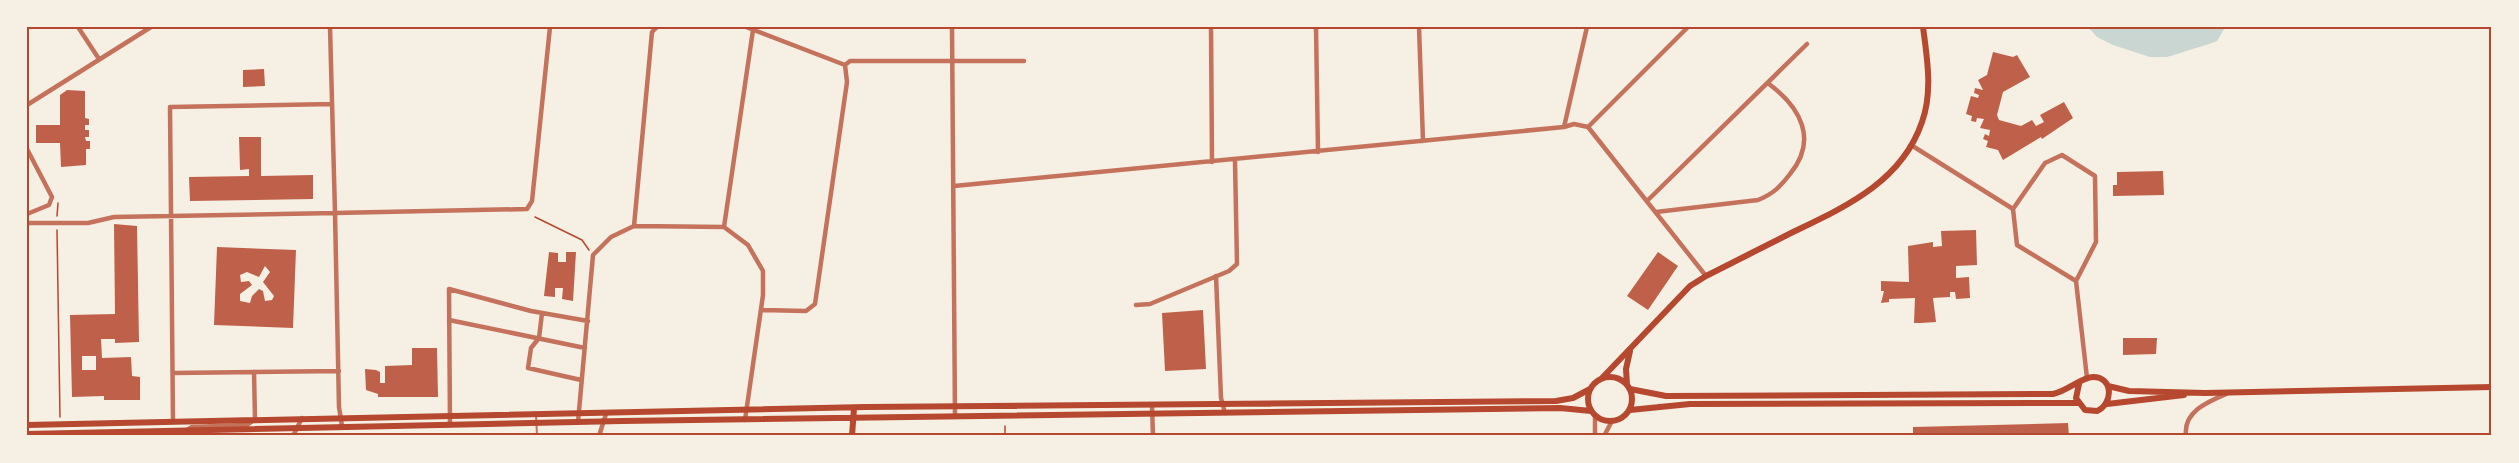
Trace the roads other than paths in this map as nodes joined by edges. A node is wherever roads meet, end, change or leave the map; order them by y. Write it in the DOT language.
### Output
graph roads {
  1 [pos="78,27"];
  2 [pos="151,27"];
  3 [pos="330,27"];
  4 [pos="550,27"];
  5 [pos="657,27"];
  6 [pos="746,27"];
  7 [pos="952,27"];
  8 [pos="1211,27"];
  9 [pos="1316,27"];
  10 [pos="1419,27"];
  11 [pos="1587,27"];
  12 [pos="1688,27"];
  13 [pos="1923,27"];
  14 [pos="753,30"];
  15 [pos="1807,44"];
  16 [pos="99,59"];
  17 [pos="952,61"];
  18 [pos="1024,61"];
  19 [pos="845,65"];
  20 [pos="1769,84"];
  21 [pos="332,104"];
  22 [pos="27,105"];
  23 [pos="1564,127"];
  24 [pos="1588,127"];
  25 [pos="1423,141"];
  26 [pos="1911,145"];
  27 [pos="27,149"];
  28 [pos="1318,152"];
  29 [pos="1234,161"];
  30 [pos="1212,162"];
  31 [pos="954,186"];
  32 [pos="1647,201"];
  33 [pos="2013,209"];
  34 [pos="1656,212"];
  35 [pos="335,213"];
  36 [pos="27,214"];
  37 [pos="170,217"];
  38 [pos="27,223"];
  39 [pos="634,226"];
  40 [pos="724,227"];
  41 [pos="1216,276"];
  42 [pos="1706,276"];
  43 [pos="2076,281"];
  44 [pos="1136,305"];
  45 [pos="761,310"];
  46 [pos="543,313"];
  47 [pos="588,321"];
  48 [pos="449,323"];
  49 [pos="539,338"];
  50 [pos="585,348"];
  51 [pos="1630,351"];
  52 [pos="339,371"];
  53 [pos="254,372"];
  54 [pos="173,373"];
  55 [pos="1602,378"];
  56 [pos="2087,378"];
  57 [pos="581,380"];
  58 [pos="2079,384"];
  59 [pos="2108,386"];
  60 [pos="1629,387"];
  61 [pos="2492,387"];
  62 [pos="1590,389"];
  63 [pos="2231,392"];
  64 [pos="2205,393"];
  65 [pos="2078,403"];
  66 [pos="1224,404"];
  67 [pos="2107,404"];
  68 [pos="955,406"];
  69 [pos="1152,406"];
  70 [pos="854,408"];
  71 [pos="747,410"];
  72 [pos="1630,410"];
  73 [pos="1225,413"];
  74 [pos="1593,413"];
  75 [pos="579,414"];
  76 [pos="606,414"];
  77 [pos="1152,414"];
  78 [pos="536,416"];
  79 [pos="450,417"];
  80 [pos="955,417"];
  81 [pos="302,418"];
  82 [pos="342,418"];
  83 [pos="853,418"];
  84 [pos="255,420"];
  85 [pos="745,420"];
  86 [pos="173,422"];
  87 [pos="578,422"];
  88 [pos="603,422"];
  89 [pos="1612,422"];
  90 [pos="537,423"];
  91 [pos="27,425"];
  92 [pos="47,425"];
  93 [pos="450,425"];
  94 [pos="342,426"];
  95 [pos="297,427"];
  96 [pos="268,428"];
  97 [pos="184,431"];
  98 [pos="27,434"];
  99 [pos="47,435"];
  100 [pos="293,436"];
  101 [pos="537,436"];
  102 [pos="599,436"];
  103 [pos="852,436"];
  104 [pos="1153,436"];
  105 [pos="1595,436"];
  106 [pos="1604,436"];
  107 [pos="2186,436"];
  1 -- 16 [label="street"];
  2 -- 16 [label="street"];
  3 -- 21 [label="street"];
  4 -- 35 [label="street"];
  5 -- 39 [label="street"];
  6 -- 14 [label="street"];
  7 -- 17 [label="street"];
  8 -- 30 [label="street"];
  9 -- 28 [label="street"];
  10 -- 25 [label="street"];
  11 -- 23 [label="street"];
  12 -- 24 [label="street"];
  13 -- 26 [label="main road"];
  14 -- 19 [label="street"];
  14 -- 40 [label="street"];
  15 -- 20 [label="street"];
  16 -- 22 [label="street"];
  17 -- 18 [label="street"];
  17 -- 19 [label="street"];
  17 -- 31 [label="street"];
  19 -- 45 [label="street"];
  20 -- 32 [label="street"];
  20 -- 34 [label="street"];
  21 -- 35 [label="street"];
  21 -- 37 [label="street"];
  23 -- 24 [label="street"];
  23 -- 25 [label="street"];
  24 -- 32 [label="street"];
  25 -- 28 [label="street"];
  26 -- 33 [label="street"];
  26 -- 42 [label="main road"];
  27 -- 36 [label="street"];
  28 -- 29 [label="street"];
  29 -- 30 [label="street"];
  29 -- 41 [label="street"];
  30 -- 31 [label="street"];
  31 -- 68 [label="street"];
  32 -- 34 [label="street"];
  33 -- 43 [label="street"];
  33 -- 43 [label="street"];
  34 -- 42 [label="street"];
  35 -- 37 [label="street"];
  35 -- 52 [label="street"];
  37 -- 38 [label="street"];
  37 -- 54 [label="street"];
  39 -- 40 [label="street"];
  39 -- 47 [label="street"];
  40 -- 45 [label="street"];
  41 -- 44 [label="street"];
  41 -- 66 [label="street"];
  42 -- 51 [label="main road"];
  43 -- 56 [label="street"];
  45 -- 71 [label="street"];
  46 -- 47 [label="street"];
  46 -- 48 [label="street"];
  46 -- 49 [label="street"];
  47 -- 50 [label="street"];
  48 -- 49 [label="street"];
  48 -- 79 [label="street"];
  49 -- 50 [label="street"];
  49 -- 57 [label="street"];
  50 -- 57 [label="street"];
  51 -- 55 [label="main road"];
  51 -- 60 [label="main road"];
  52 -- 53 [label="street"];
  52 -- 82 [label="street"];
  53 -- 54 [label="street"];
  53 -- 84 [label="street"];
  54 -- 86 [label="street"];
  55 -- 60 [label="main road"];
  55 -- 62 [label="main road"];
  56 -- 58 [label="main road"];
  56 -- 59 [label="main road"];
  57 -- 75 [label="street"];
  58 -- 60 [label="main road"];
  58 -- 65 [label="main road"];
  59 -- 64 [label="main road"];
  59 -- 67 [label="main road"];
  60 -- 72 [label="main road"];
  61 -- 63 [label="main road"];
  62 -- 66 [label="main road"];
  62 -- 74 [label="main road"];
  63 -- 64 [label="main road"];
  63 -- 107 [label="street"];
  64 -- 67 [label="main road"];
  65 -- 67 [label="main road"];
  65 -- 72 [label="main road"];
  66 -- 69 [label="main road"];
  66 -- 73 [label="street"];
  68 -- 69 [label="main road"];
  68 -- 70 [label="main road"];
  68 -- 80 [label="street"];
  69 -- 77 [label="street"];
  70 -- 71 [label="main road"];
  70 -- 83 [label="main road"];
  71 -- 76 [label="main road"];
  71 -- 85 [label="street"];
  72 -- 89 [label="main road"];
  73 -- 74 [label="main road"];
  73 -- 77 [label="main road"];
  74 -- 89 [label="main road"];
  74 -- 105 [label="street"];
  75 -- 76 [label="main road"];
  75 -- 78 [label="main road"];
  75 -- 87 [label="street"];
  76 -- 88 [label="street"];
  77 -- 80 [label="main road"];
  77 -- 104 [label="street"];
  78 -- 79 [label="main road"];
  78 -- 90 [label="lane"];
  79 -- 82 [label="main road"];
  79 -- 93 [label="street"];
  80 -- 83 [label="main road"];
  81 -- 82 [label="main road"];
  81 -- 84 [label="main road"];
  81 -- 95 [label="street"];
  82 -- 94 [label="street"];
  83 -- 85 [label="main road"];
  83 -- 103 [label="main road"];
  84 -- 86 [label="main road"];
  84 -- 96 [label="street"];
  84 -- 97 [label="street"];
  85 -- 88 [label="main road"];
  86 -- 92 [label="main road"];
  87 -- 88 [label="main road"];
  87 -- 90 [label="main road"];
  88 -- 102 [label="street"];
  89 -- 106 [label="street"];
  90 -- 93 [label="main road"];
  90 -- 101 [label="lane"];
  91 -- 92 [label="main road"];
  92 -- 99 [label="street"];
  93 -- 94 [label="main road"];
  94 -- 95 [label="main road"];
  95 -- 96 [label="main road"];
  95 -- 100 [label="street"];
  96 -- 97 [label="main road"];
  97 -- 99 [label="main road"];
  98 -- 99 [label="main road"];
}
